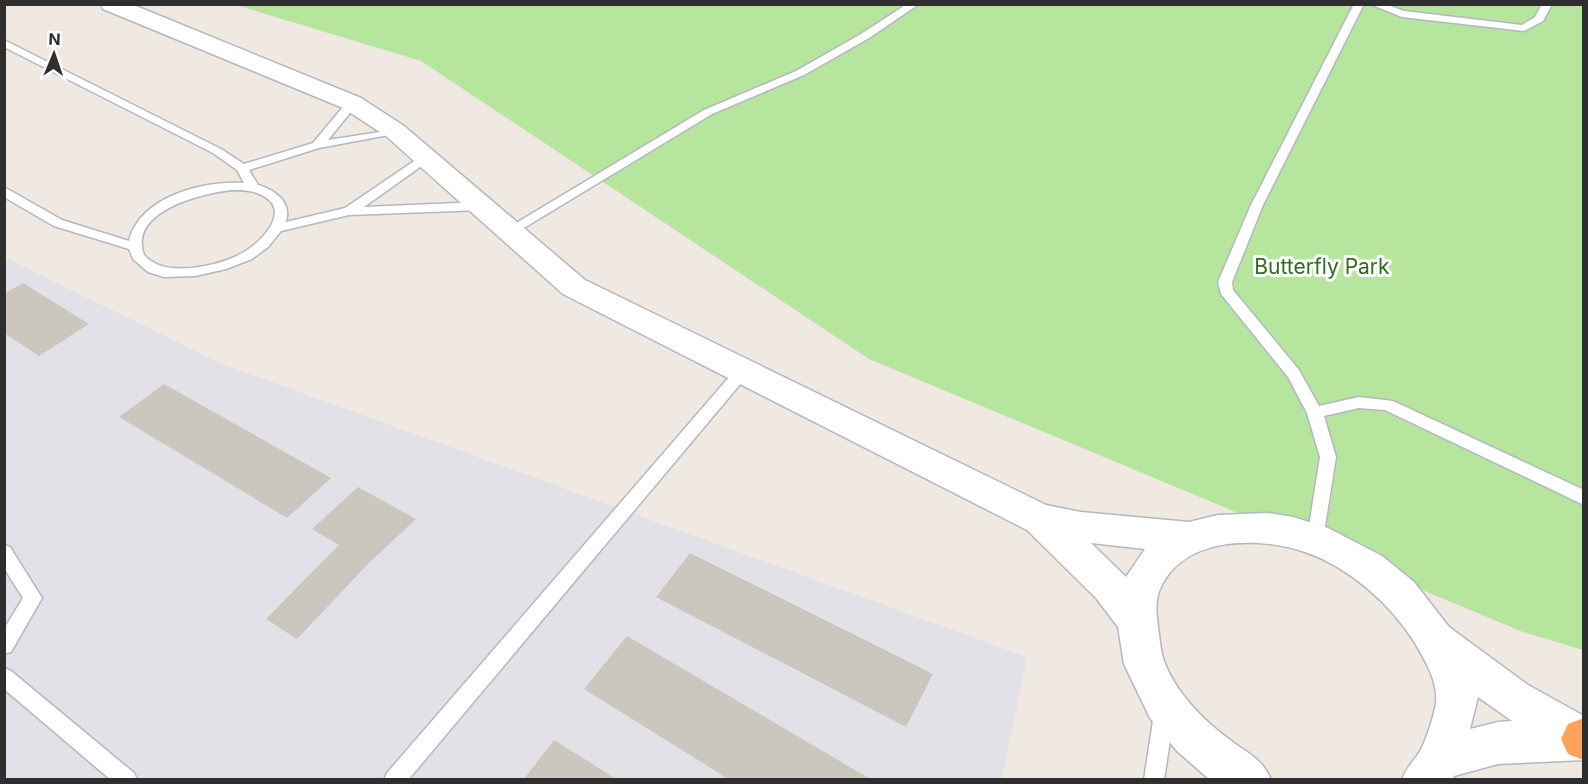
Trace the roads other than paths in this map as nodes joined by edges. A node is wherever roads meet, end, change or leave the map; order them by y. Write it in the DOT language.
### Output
graph roads {
  1 [pos="111,4"];
  2 [pos="914,4"];
  3 [pos="1359,4"];
  4 [pos="1375,4"];
  5 [pos="1547,4"];
  6 [pos="4,43"];
  7 [pos="352,103"];
  8 [pos="395,131"];
  9 [pos="318,145"];
  10 [pos="426,157"];
  11 [pos="242,168"];
  12 [pos="253,188"];
  13 [pos="4,191"];
  14 [pos="482,206"];
  15 [pos="349,211"];
  16 [pos="278,228"];
  17 [pos="509,231"];
  18 [pos="133,246"];
  19 [pos="742,372"];
  20 [pos="1315,413"];
  21 [pos="1584,498"];
  22 [pos="1040,519"];
  23 [pos="1189,538"];
  24 [pos="1315,539"];
  25 [pos="4,552"];
  26 [pos="1135,619"];
  27 [pos="1434,639"];
  28 [pos="4,646"];
  29 [pos="4,677"];
  30 [pos="1164,704"];
  31 [pos="1583,739"];
  32 [pos="1432,769"];
  33 [pos="1244,779"];
  34 [pos="127,780"];
  35 [pos="394,780"];
  36 [pos="1154,780"];
  1 -- 7 [label="main road"];
  2 -- 17 [label="lane"];
  3 -- 20 [label="lane"];
  4 -- 5 [label="lane"];
  6 -- 11 [label="lane"];
  7 -- 8 [label="main road"];
  7 -- 9 [label="lane"];
  8 -- 9 [label="lane"];
  8 -- 10 [label="main road"];
  9 -- 11 [label="lane"];
  10 -- 14 [label="main road"];
  10 -- 15 [label="lane"];
  11 -- 12 [label="lane"];
  12 -- 16 [label="lane"];
  12 -- 18 [label="lane"];
  13 -- 18 [label="lane"];
  14 -- 15 [label="lane"];
  14 -- 17 [label="main road"];
  15 -- 16 [label="lane"];
  16 -- 18 [label="lane"];
  17 -- 19 [label="main road"];
  19 -- 22 [label="main road"];
  19 -- 35 [label="lane"];
  20 -- 21 [label="lane"];
  20 -- 24 [label="lane"];
  22 -- 23 [label="main road"];
  22 -- 26 [label="main road"];
  23 -- 24 [label="main road"];
  23 -- 26 [label="main road"];
  24 -- 27 [label="main road"];
  25 -- 28 [label="lane"];
  26 -- 30 [label="main road"];
  27 -- 31 [label="main road"];
  27 -- 32 [label="main road"];
  29 -- 34 [label="lane"];
  30 -- 33 [label="main road"];
  30 -- 36 [label="lane"];
  31 -- 32 [label="main road"];
}
